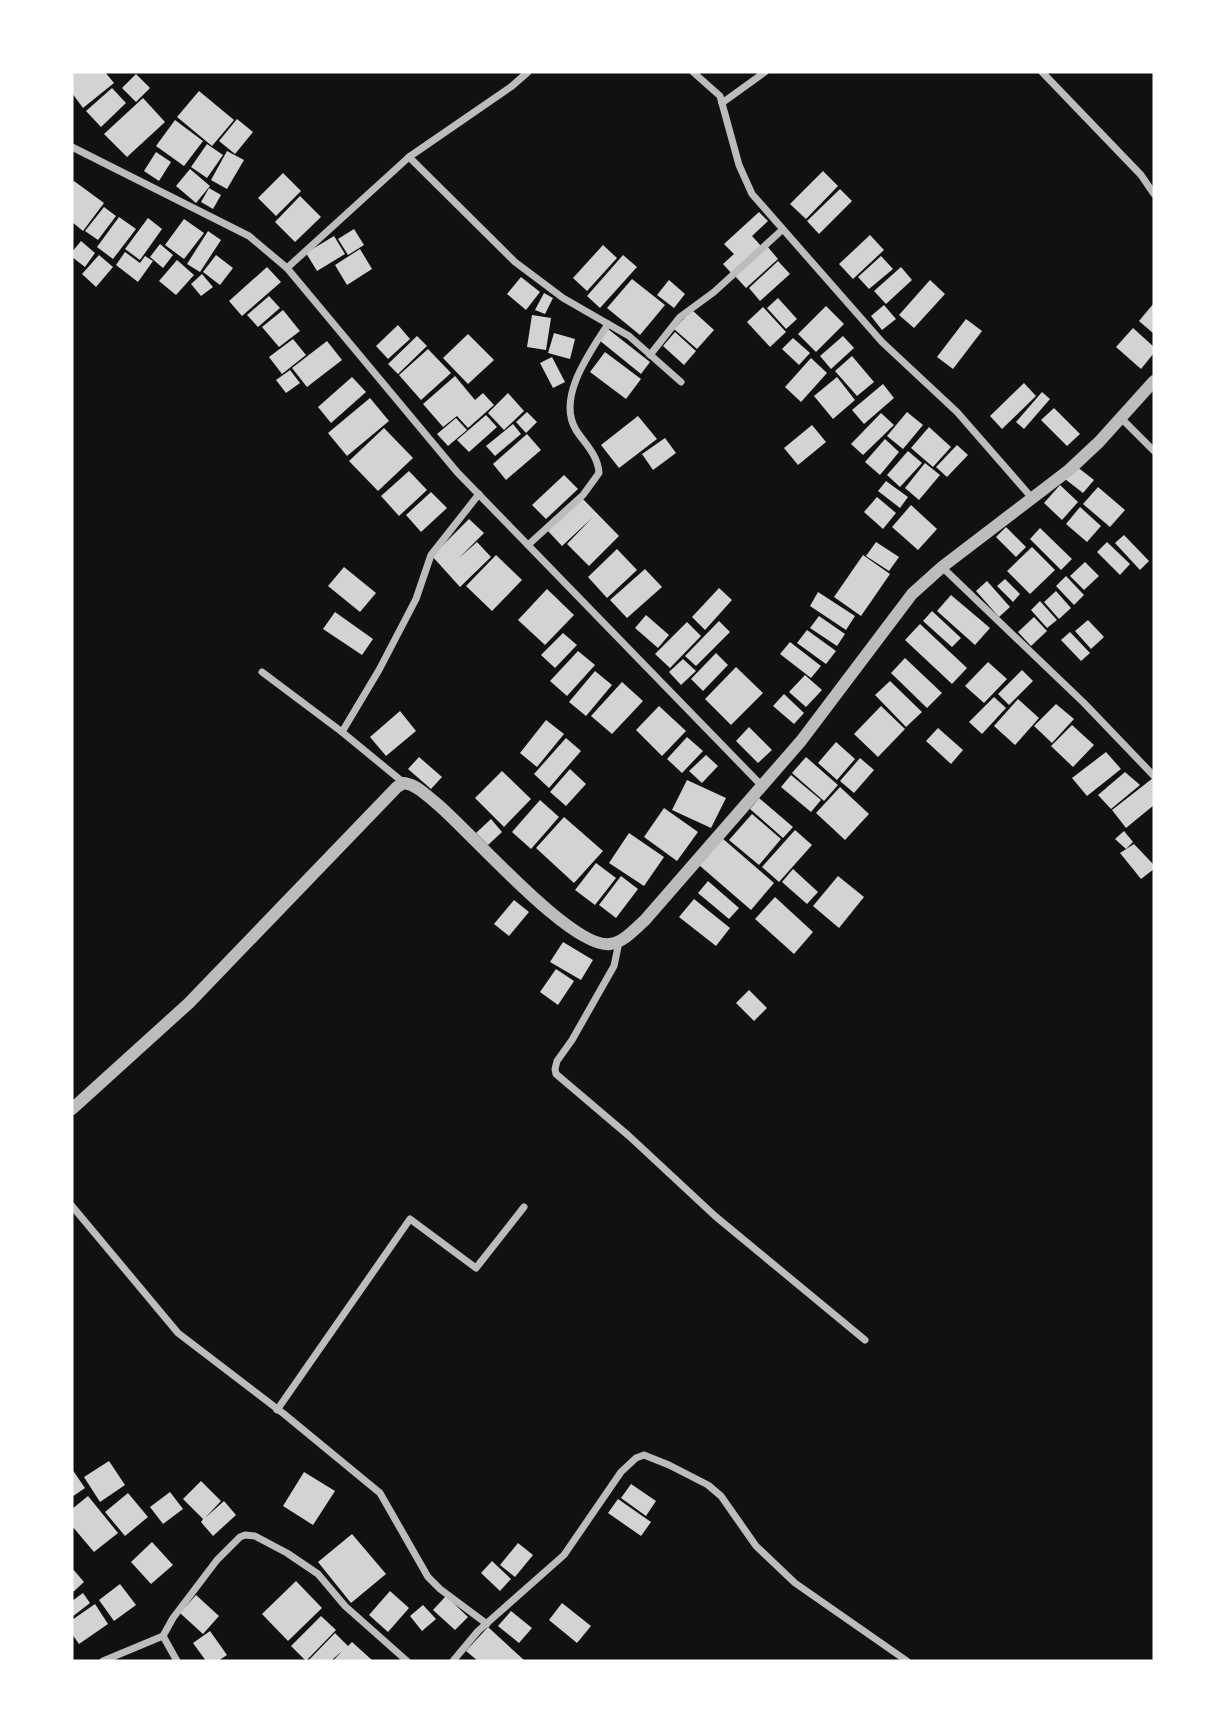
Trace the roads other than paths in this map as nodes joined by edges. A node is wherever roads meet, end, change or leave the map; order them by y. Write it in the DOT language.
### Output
graph roads {
  1 [pos="528,72"];
  2 [pos="692,72"];
  3 [pos="765,72"];
  4 [pos="1042,72"];
  5 [pos="722,103"];
  6 [pos="72,147"];
  7 [pos="409,157"];
  8 [pos="1154,194"];
  9 [pos="782,230"];
  10 [pos="287,268"];
  11 [pos="608,324"];
  12 [pos="650,355"];
  13 [pos="1154,381"];
  14 [pos="681,382"];
  15 [pos="1121,418"];
  16 [pos="1154,451"];
  17 [pos="479,494"];
  18 [pos="1032,498"];
  19 [pos="528,545"];
  20 [pos="942,567"];
  21 [pos="262,672"];
  22 [pos="342,732"];
  23 [pos="1154,776"];
  24 [pos="404,783"];
  25 [pos="763,786"];
  26 [pos="619,942"];
  27 [pos="72,1109"];
  28 [pos="72,1206"];
  29 [pos="524,1207"];
  30 [pos="865,1339"];
  31 [pos="277,1410"];
  32 [pos="487,1624"];
  33 [pos="163,1636"];
  34 [pos="103,1661"];
  35 [pos="177,1661"];
  36 [pos="407,1661"];
  37 [pos="453,1661"];
  38 [pos="907,1661"];
  1 -- 7 [label="street"];
  2 -- 5 [label="street"];
  3 -- 5 [label="street"];
  4 -- 8 [label="street"];
  5 -- 9 [label="street"];
  6 -- 10 [label="street"];
  7 -- 10 [label="street"];
  7 -- 11 [label="street"];
  9 -- 12 [label="street"];
  9 -- 18 [label="street"];
  10 -- 17 [label="street"];
  11 -- 12 [label="street"];
  11 -- 19 [label="street"];
  12 -- 14 [label="street"];
  13 -- 15 [label="street"];
  15 -- 16 [label="street"];
  15 -- 18 [label="street"];
  17 -- 19 [label="street"];
  17 -- 22 [label="street"];
  18 -- 20 [label="street"];
  19 -- 25 [label="street"];
  20 -- 23 [label="street"];
  20 -- 25 [label="street"];
  21 -- 22 [label="street"];
  22 -- 24 [label="street"];
  24 -- 26 [label="street"];
  24 -- 27 [label="street"];
  25 -- 26 [label="street"];
  26 -- 30 [label="street"];
  28 -- 31 [label="street"];
  29 -- 31 [label="street"];
  31 -- 32 [label="street"];
  32 -- 37 [label="street"];
  32 -- 38 [label="street"];
  33 -- 34 [label="street"];
  33 -- 35 [label="street"];
  33 -- 36 [label="street"];
}
